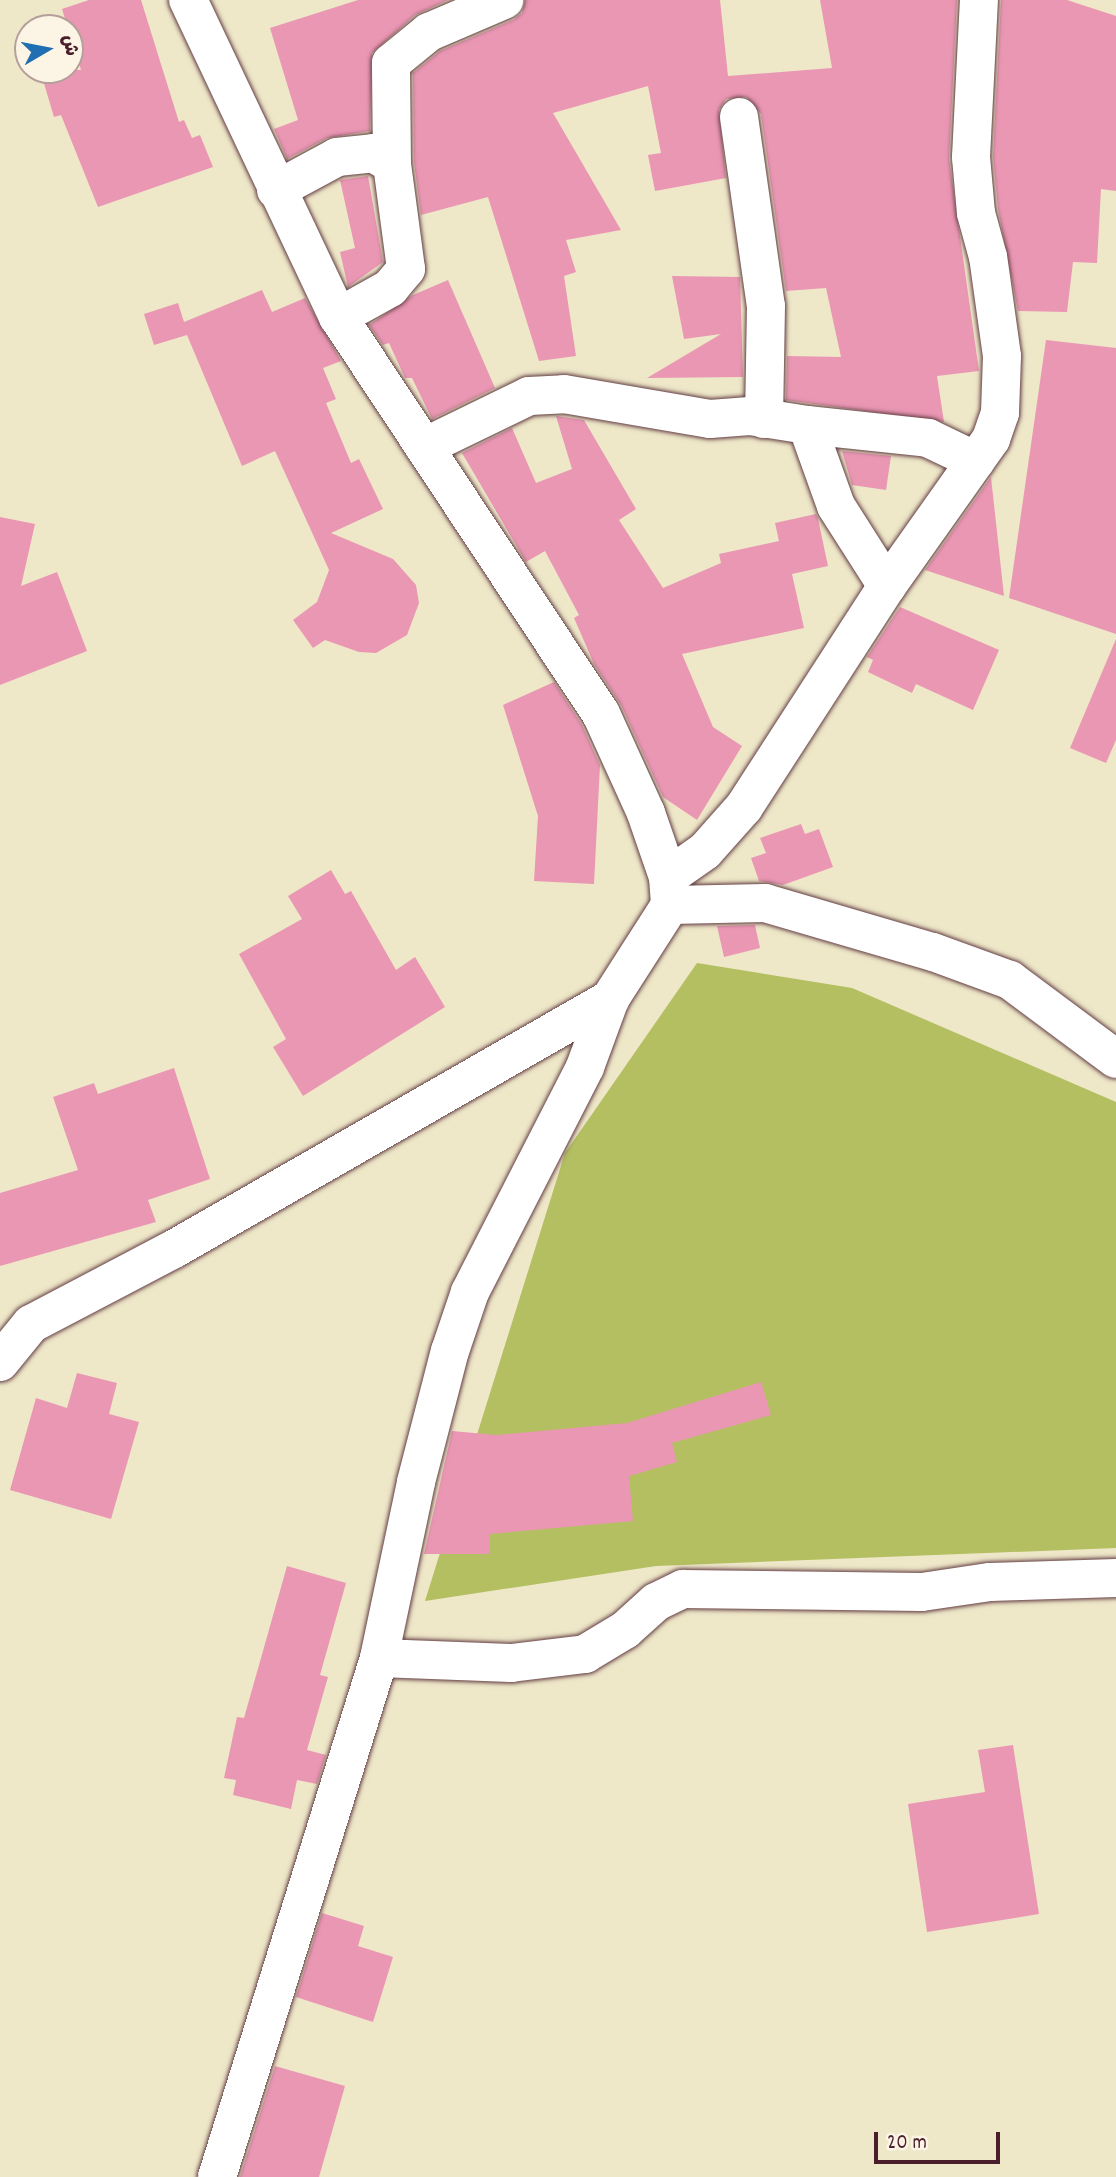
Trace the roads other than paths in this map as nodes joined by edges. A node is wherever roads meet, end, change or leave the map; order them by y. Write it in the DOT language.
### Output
graph roads {
  1 [pos="188,0"];
  2 [pos="504,0"];
  3 [pos="979,0"];
  4 [pos="739,117"];
  5 [pos="392,164"];
  6 [pos="276,190"];
  7 [pos="338,317"];
  8 [pos="764,419"];
  9 [pos="807,425"];
  10 [pos="425,447"];
  11 [pos="976,461"];
  12 [pos="887,586"];
  13 [pos="669,891"];
  14 [pos="610,999"];
  15 [pos="1116,1059"];
  16 [pos="15,1325"];
  17 [pos="0,1362"];
  18 [pos="1116,1578"];
  19 [pos="379,1658"];
  20 [pos="217,2177"];
  1 -- 6 [label="street"];
  2 -- 5 [label="street"];
  3 -- 11 [label="street"];
  4 -- 8 [label="street"];
  5 -- 6 [label="street"];
  5 -- 7 [label="street"];
  6 -- 7 [label="street"];
  7 -- 10 [label="street"];
  8 -- 9 [label="street"];
  8 -- 10 [label="street"];
  9 -- 11 [label="street"];
  9 -- 12 [label="street"];
  10 -- 13 [label="street"];
  11 -- 12 [label="street"];
  12 -- 13 [label="street"];
  13 -- 14 [label="street"];
  13 -- 15 [label="street"];
  14 -- 16 [label="street"];
  14 -- 19 [label="street"];
  16 -- 17 [label="street"];
  18 -- 19 [label="street"];
  19 -- 20 [label="street"];
}
